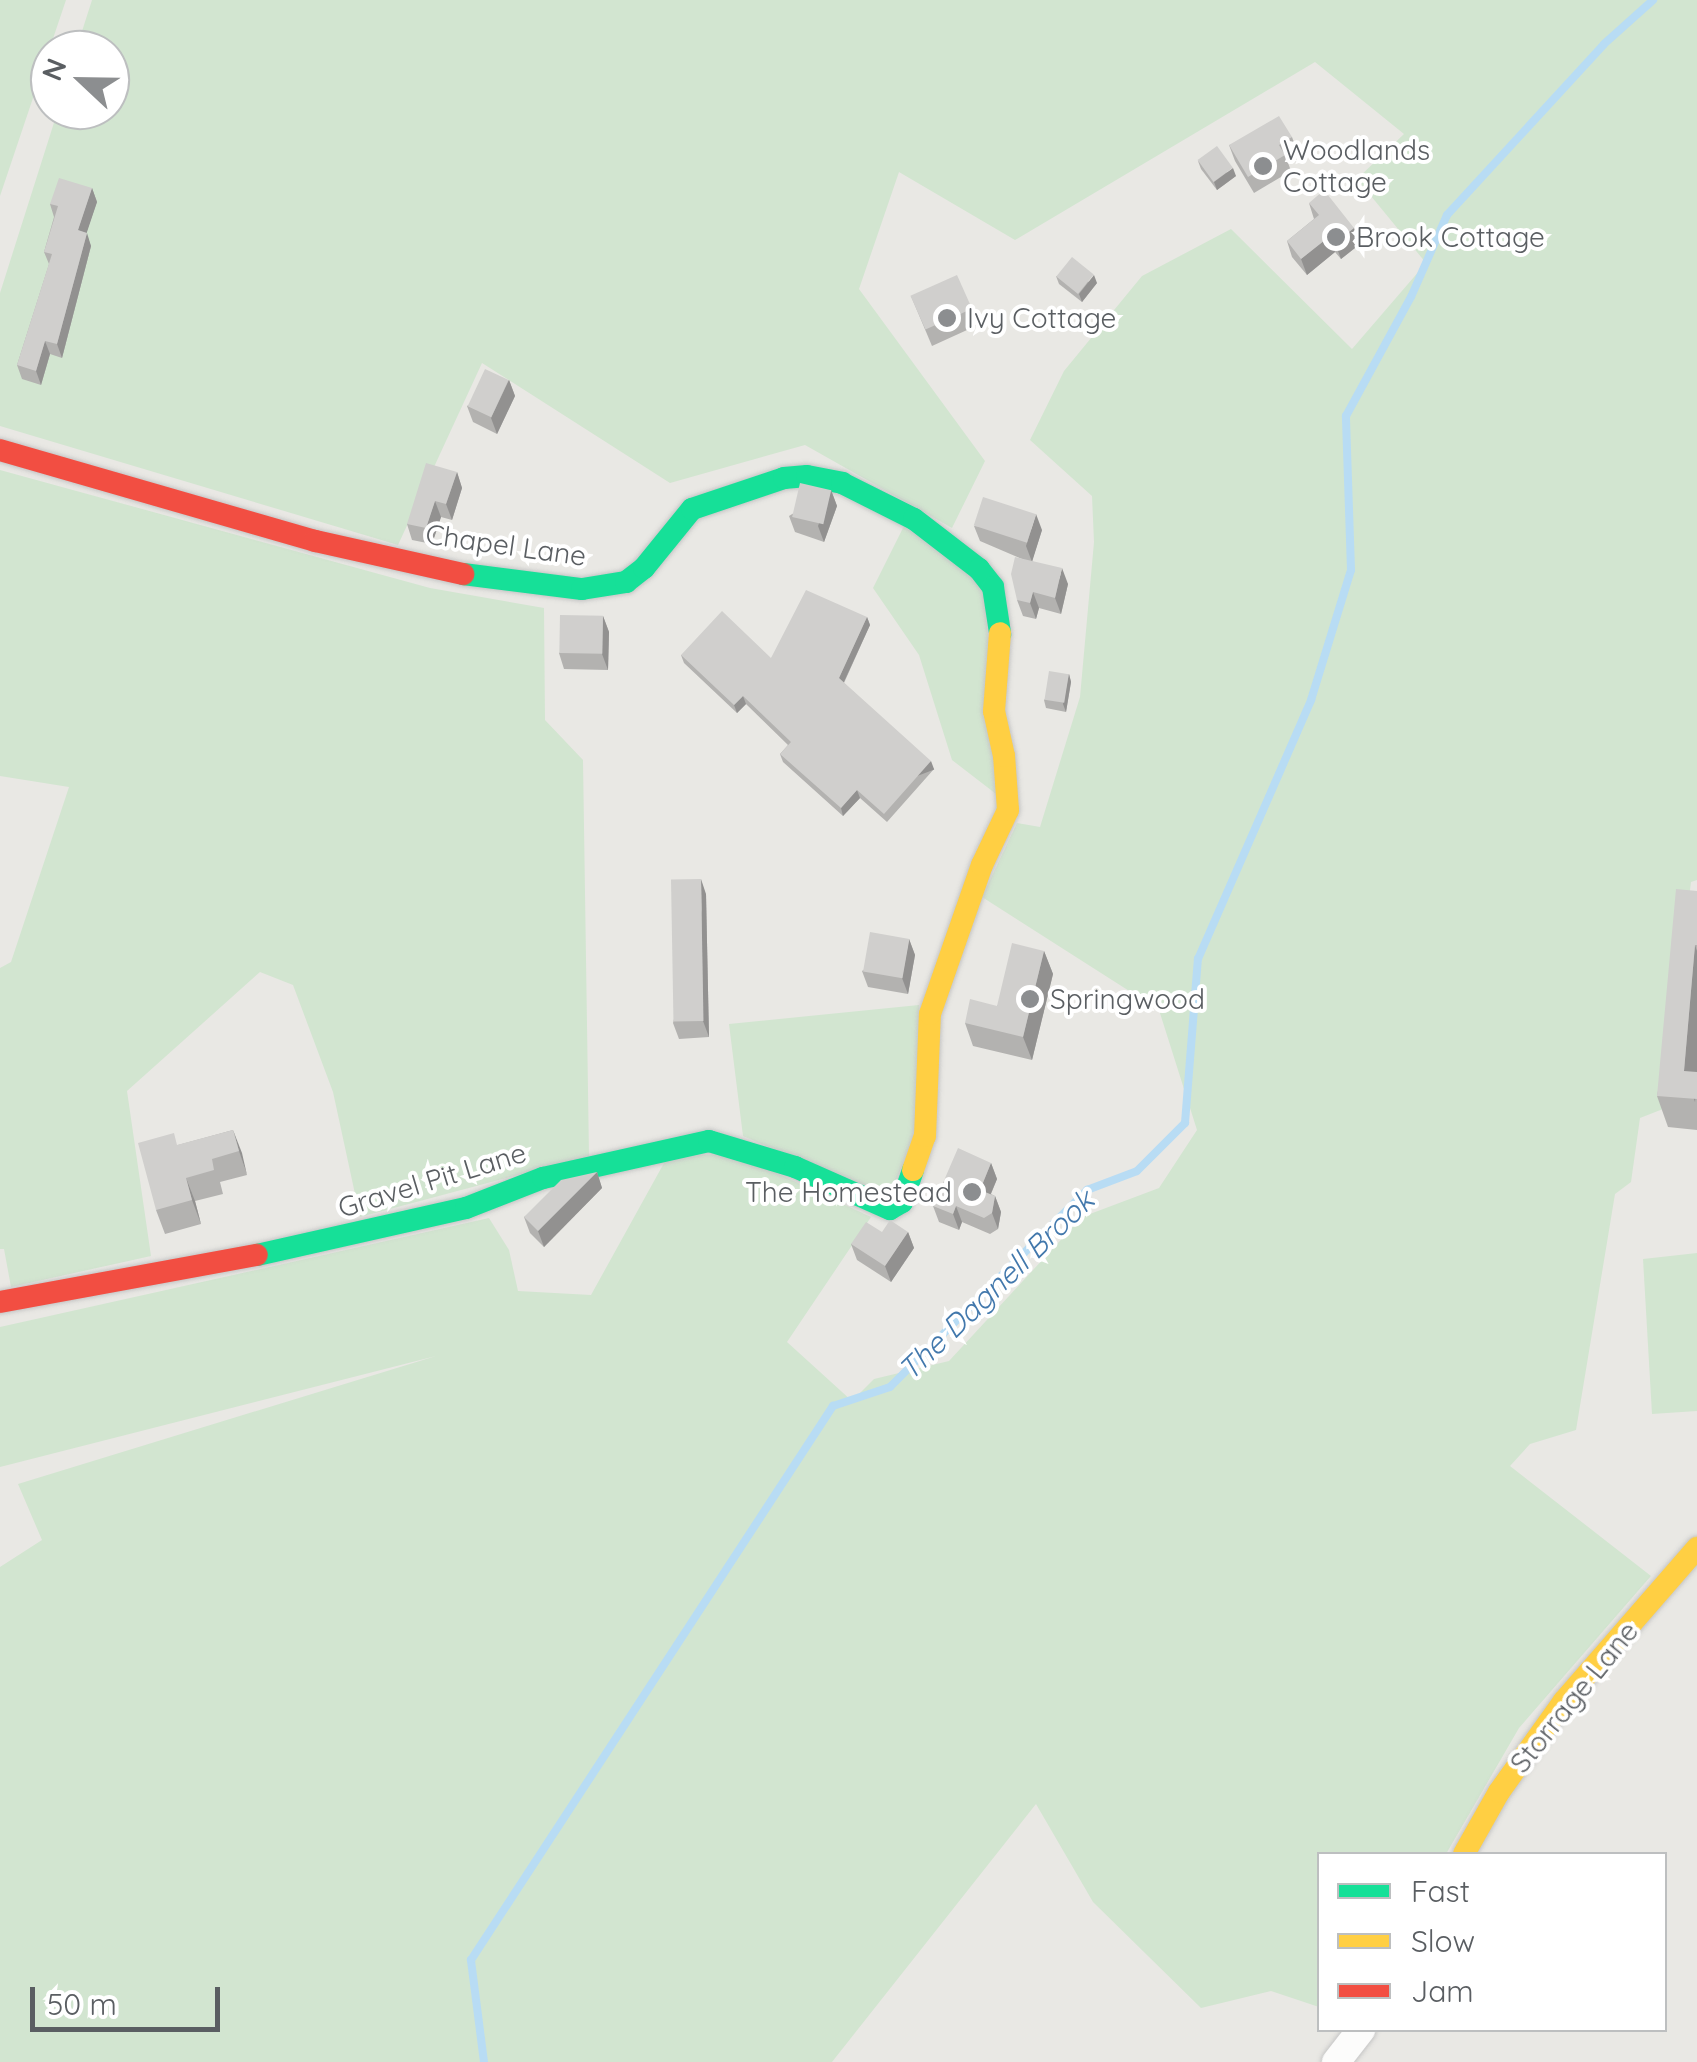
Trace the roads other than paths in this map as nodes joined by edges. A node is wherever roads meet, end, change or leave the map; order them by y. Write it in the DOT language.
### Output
graph roads {
  1 [pos="0,450"];
  2 [pos="871,1204"];
  3 [pos="0,1302"];
  4 [pos="1697,1548"];
  5 [pos="1465,1852"];
  6 [pos="1359,2032"];
  7 [pos="1336,2062"];
  1 -- 2 [label="street, Chapel Lane"];
  2 -- 3 [label="street, Gravel Pit Lane"];
  4 -- 5 [label="street, Storrage Lane"];
  6 -- 7 [label="street"];
}
